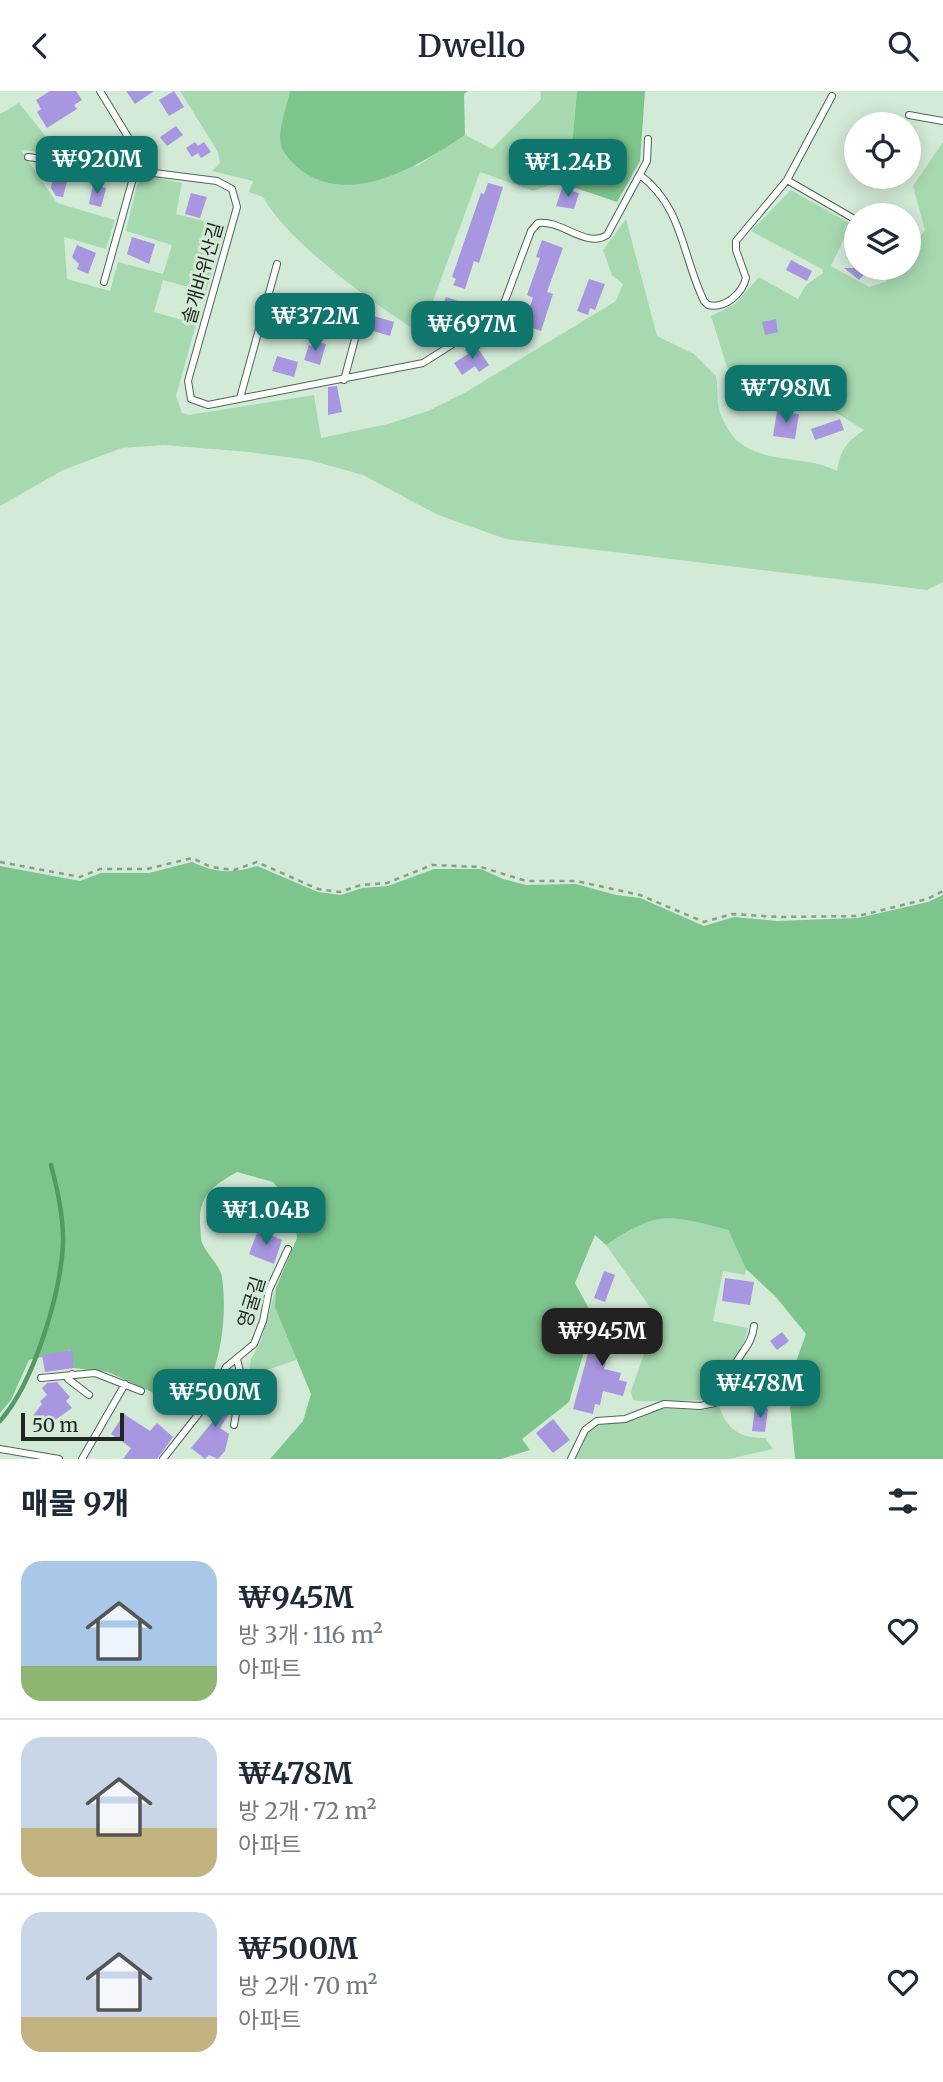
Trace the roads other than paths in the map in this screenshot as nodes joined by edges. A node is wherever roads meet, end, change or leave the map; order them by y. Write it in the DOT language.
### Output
graph roads {
  1 [pos="102,92"];
  2 [pos="832,96"];
  3 [pos="921,117"];
  4 [pos="943,121"];
  5 [pos="648,139"];
  6 [pos="29,157"];
  7 [pos="135,171"];
  8 [pos="150,173"];
  9 [pos="640,175"];
  10 [pos="787,180"];
  11 [pos="844,213"];
  12 [pos="277,264"];
  13 [pos="103,282"];
  14 [pos="359,324"];
  15 [pos="344,380"];
  16 [pos="240,398"];
  17 [pos="288,1249"];
  18 [pos="754,1326"];
  19 [pos="237,1359"];
  20 [pos="74,1373"];
  21 [pos="41,1378"];
  22 [pos="125,1384"];
  23 [pos="141,1391"];
  24 [pos="89,1395"];
  25 [pos="234,1425"];
  26 [pos="0,1449"];
  27 [pos="59,1459"];
  28 [pos="82,1459"];
  29 [pos="163,1459"];
  30 [pos="571,1459"];
  1 -- 8 [label="lane"];
  2 -- 10 [label="lane"];
  3 -- 4 [label="lane"];
  5 -- 9 [label="lane, 솔개바위산길"];
  6 -- 7 [label="lane, 솔개바위산길"];
  7 -- 8 [label="lane, 솔개바위산길"];
  7 -- 13 [label="lane"];
  8 -- 16 [label="lane, 솔개바위산길"];
  9 -- 10 [label="lane"];
  9 -- 15 [label="lane, 솔개바위산길"];
  10 -- 11 [label="lane"];
  12 -- 16 [label="lane"];
  14 -- 15 [label="lane"];
  15 -- 16 [label="lane, 솔개바위산길"];
  17 -- 19 [label="lane, 영굴길"];
  18 -- 30 [label="lane"];
  19 -- 25 [label="lane"];
  19 -- 29 [label="lane, 영굴길"];
  20 -- 21 [label="lane"];
  20 -- 22 [label="lane"];
  20 -- 24 [label="lane"];
  22 -- 23 [label="lane"];
  22 -- 28 [label="lane"];
  26 -- 27 [label="lane"];
}
